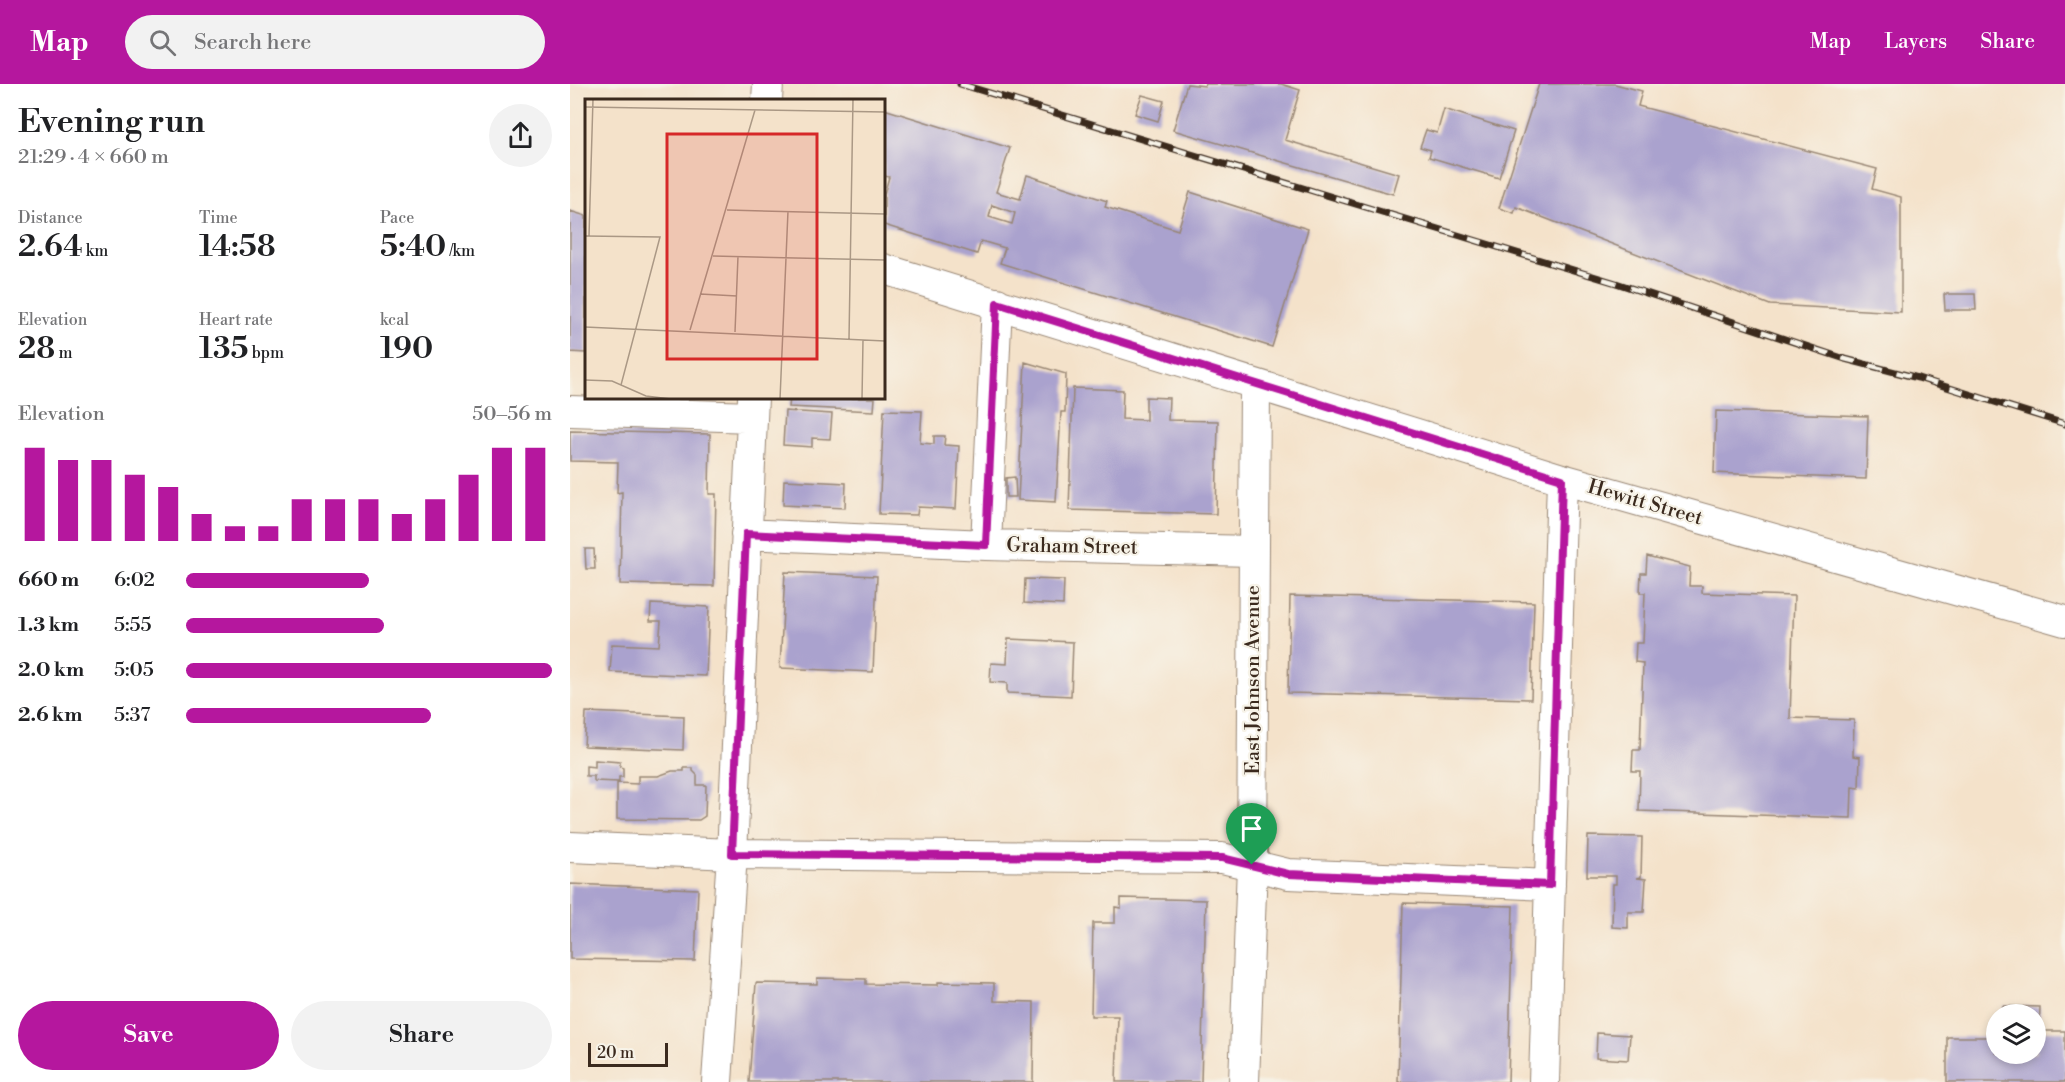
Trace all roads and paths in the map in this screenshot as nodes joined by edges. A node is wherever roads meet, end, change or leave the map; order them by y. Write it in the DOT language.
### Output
graph roads {
  1 [pos="768,84"];
  2 [pos="767,99"];
  3 [pos="885,269"];
  4 [pos="997,303"];
  5 [pos="1255,385"];
  6 [pos="753,407"];
  7 [pos="570,411"];
  8 [pos="1562,479"];
  9 [pos="746,534"];
  10 [pos="986,545"];
  11 [pos="1254,551"];
  12 [pos="2065,621"];
  13 [pos="570,846"];
  14 [pos="732,854"];
  15 [pos="1252,865"];
  16 [pos="1550,885"];
  17 [pos="717,1082"];
  18 [pos="1244,1082"];
  19 [pos="1544,1082"];
  1 -- 2 [label="street"];
  3 -- 4 [label="street, Hewitt Street"];
  4 -- 5 [label="street, Hewitt Street"];
  4 -- 10 [label="street"];
  5 -- 8 [label="street, Hewitt Street"];
  5 -- 11 [label="street, East Johnson Avenue"];
  6 -- 7 [label="street"];
  6 -- 9 [label="street"];
  8 -- 12 [label="street, Hewitt Street"];
  8 -- 16 [label="street"];
  9 -- 10 [label="street, Graham Street"];
  9 -- 14 [label="street"];
  10 -- 11 [label="street, Graham Street"];
  11 -- 15 [label="street, East Johnson Avenue"];
  13 -- 14 [label="street"];
  14 -- 15 [label="street"];
  14 -- 17 [label="street"];
  15 -- 16 [label="street"];
  15 -- 18 [label="street, East Johnson Avenue"];
  16 -- 19 [label="street"];
}
